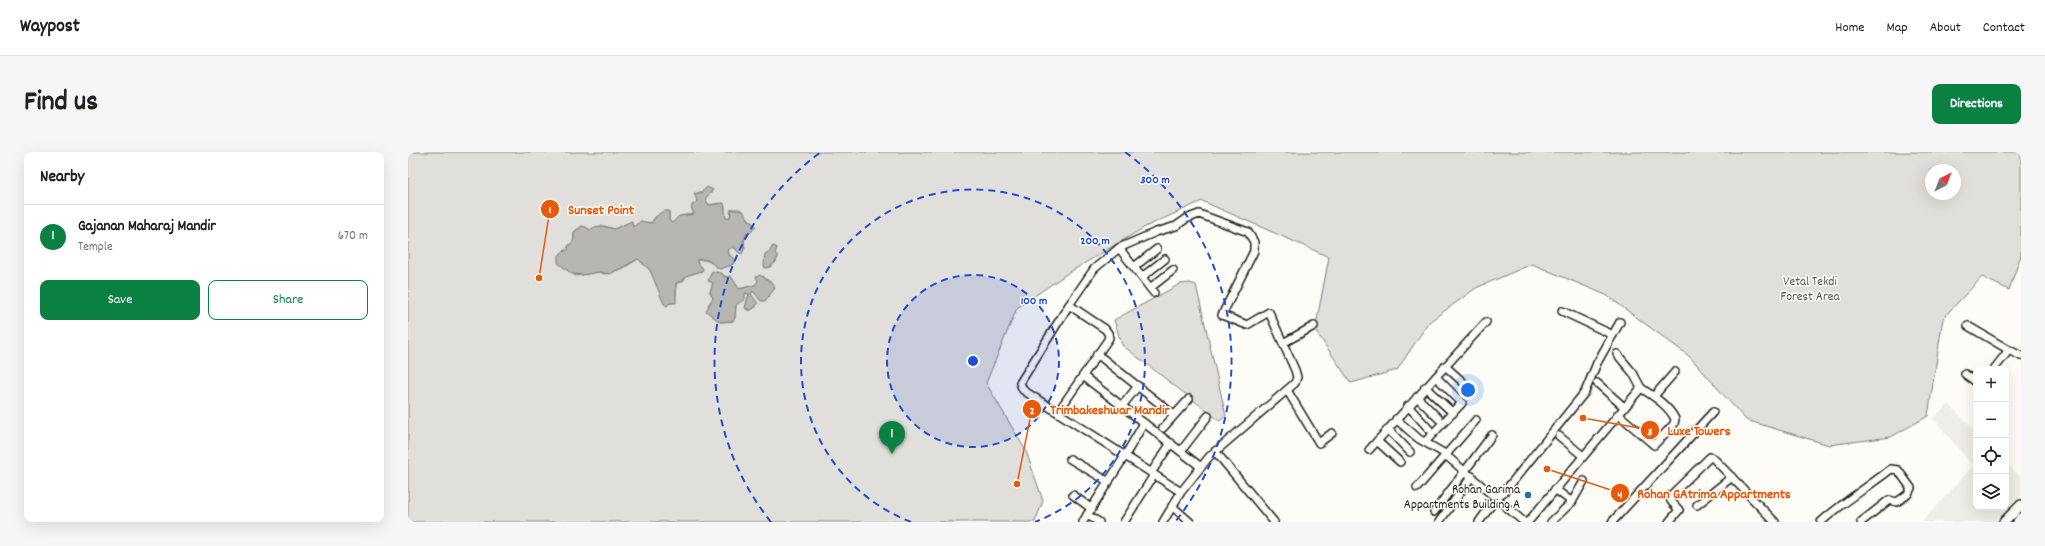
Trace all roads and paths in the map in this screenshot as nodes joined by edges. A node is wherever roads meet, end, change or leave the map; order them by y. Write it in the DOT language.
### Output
graph roads {
  1 [pos="1119,248"];
  2 [pos="1157,249"];
  3 [pos="1165,259"];
  4 [pos="1134,267"];
  5 [pos="1173,270"];
  6 [pos="1142,277"];
  7 [pos="1069,305"];
  8 [pos="1562,311"];
  9 [pos="1486,322"];
  10 [pos="1620,322"];
  11 [pos="1314,326"];
  12 [pos="1968,326"];
  13 [pos="1613,335"];
  14 [pos="1283,343"];
  15 [pos="2008,350"];
  16 [pos="1097,354"];
  17 [pos="1617,354"];
  18 [pos="2021,356"];
  19 [pos="1445,366"];
  20 [pos="1996,366"];
  21 [pos="1675,372"];
  22 [pos="1965,374"];
  23 [pos="1083,376"];
  24 [pos="1436,376"];
  25 [pos="1973,380"];
  26 [pos="1597,383"];
  27 [pos="1138,386"];
  28 [pos="1425,387"];
  29 [pos="1641,388"];
  30 [pos="1286,390"];
  31 [pos="1473,391"];
  32 [pos="1417,396"];
  33 [pos="1654,396"];
  34 [pos="1189,399"];
  35 [pos="1122,406"];
  36 [pos="1408,406"];
  37 [pos="1624,407"];
  38 [pos="1058,412"];
  39 [pos="1713,412"];
  40 [pos="1453,413"];
  41 [pos="1618,414"];
  42 [pos="1174,416"];
  43 [pos="1208,416"];
  44 [pos="1396,419"];
  45 [pos="1439,419"];
  46 [pos="1476,420"];
  47 [pos="1144,423"];
  48 [pos="1163,428"];
  49 [pos="1388,429"];
  50 [pos="1429,429"];
  51 [pos="1332,433"];
  52 [pos="1492,435"];
  53 [pos="1558,436"];
  54 [pos="1377,441"];
  55 [pos="1425,442"];
  56 [pos="1171,443"];
  57 [pos="1369,450"];
  58 [pos="1181,451"];
  59 [pos="1215,452"];
  60 [pos="1410,452"];
  61 [pos="1446,455"];
  62 [pos="1125,456"];
  63 [pos="1583,456"];
  64 [pos="1070,459"];
  65 [pos="1400,462"];
  66 [pos="1201,467"];
  67 [pos="1465,471"];
  68 [pos="1152,474"];
  69 [pos="1472,476"];
  70 [pos="1732,477"];
  71 [pos="1584,481"];
  72 [pos="1109,482"];
  73 [pos="1417,488"];
  74 [pos="1555,489"];
  75 [pos="1181,492"];
  76 [pos="1073,495"];
  77 [pos="1496,497"];
  78 [pos="1572,502"];
  79 [pos="1697,505"];
  80 [pos="2021,505"];
  81 [pos="1172,506"];
  82 [pos="1090,512"];
  83 [pos="1434,512"];
  84 [pos="2021,518"];
  85 [pos="1083,522"];
  86 [pos="1099,522"];
  87 [pos="1124,522"];
  88 [pos="1163,522"];
  89 [pos="1190,522"];
  90 [pos="1274,522"];
  91 [pos="1439,522"];
  92 [pos="1479,522"];
  93 [pos="1524,522"];
  94 [pos="1528,522"];
  95 [pos="1551,522"];
  96 [pos="1612,522"];
  97 [pos="1669,522"];
  98 [pos="1775,522"];
  99 [pos="1821,522"];
  100 [pos="1861,522"];
  101 [pos="2004,522"];
  102 [pos="2018,522"];
  1 -- 4 [label="street"];
  1 -- 7 [label="street"];
  1 -- 14 [label="street"];
  2 -- 4 [label="street"];
  3 -- 6 [label="street"];
  4 -- 6 [label="street"];
  5 -- 6 [label="street"];
  7 -- 16 [label="street"];
  7 -- 38 [label="street"];
  8 -- 13 [label="street"];
  9 -- 19 [label="street"];
  10 -- 13 [label="street"];
  11 -- 14 [label="street"];
  12 -- 15 [label="street"];
  13 -- 77 [label="street"];
  14 -- 30 [label="street"];
  15 -- 18 [label="street"];
  15 -- 20 [label="street"];
  16 -- 23 [label="street"];
  16 -- 27 [label="street"];
  17 -- 29 [label="street"];
  19 -- 24 [label="street"];
  19 -- 31 [label="street"];
  21 -- 33 [label="street"];
  22 -- 25 [label="street"];
  23 -- 35 [label="street"];
  23 -- 38 [label="street"];
  24 -- 28 [label="street"];
  24 -- 40 [label="street"];
  26 -- 37 [label="street"];
  27 -- 35 [label="street"];
  27 -- 42 [label="street"];
  28 -- 32 [label="street"];
  28 -- 40 [label="street"];
  29 -- 33 [label="street"];
  29 -- 37 [label="street"];
  30 -- 51 [label="street"];
  30 -- 59 [label="street"];
  32 -- 36 [label="street"];
  32 -- 45 [label="street"];
  33 -- 41 [label="street"];
  34 -- 42 [label="street"];
  35 -- 47 [label="street"];
  36 -- 44 [label="street"];
  36 -- 50 [label="street"];
  37 -- 41 [label="street"];
  38 -- 62 [label="street"];
  39 -- 96 [label="street"];
  40 -- 55 [label="street"];
  41 -- 63 [label="street"];
  42 -- 48 [label="street"];
  43 -- 58 [label="street"];
  44 -- 49 [label="street"];
  44 -- 55 [label="street"];
  46 -- 61 [label="street"];
  47 -- 56 [label="street"];
  47 -- 62 [label="street"];
  49 -- 54 [label="street"];
  49 -- 60 [label="street"];
  52 -- 67 [label="street"];
  53 -- 63 [label="street"];
  54 -- 57 [label="street"];
  54 -- 65 [label="street"];
  55 -- 61 [label="street"];
  56 -- 58 [label="street"];
  56 -- 68 [label="street"];
  58 -- 66 [label="street"];
  59 -- 66 [label="street"];
  59 -- 90 [label="street"];
  61 -- 67 [label="street"];
  61 -- 73 [label="street"];
  62 -- 68 [label="street"];
  62 -- 72 [label="street"];
  63 -- 74 [label="street"];
  64 -- 72 [label="street"];
  66 -- 75 [label="street"];
  67 -- 69 [label="street"];
  67 -- 83 [label="street"];
  68 -- 75 [label="street"];
  68 -- 87 [label="street"];
  69 -- 77 [label="street"];
  69 -- 91 [label="street"];
  70 -- 79 [label="street"];
  70 -- 97 [label="street"];
  70 -- 98 [label="street"];
  71 -- 78 [label="street"];
  72 -- 82 [label="street"];
  74 -- 78 [label="street"];
  74 -- 94 [label="street"];
  75 -- 81 [label="street"];
  76 -- 82 [label="street"];
  77 -- 92 [label="street"];
  77 -- 93 [label="street"];
  78 -- 95 [label="street"];
  80 -- 101 [label="main road"];
  81 -- 88 [label="street"];
  81 -- 89 [label="street"];
  82 -- 85 [label="street"];
  82 -- 86 [label="street"];
  84 -- 102 [label="main road"];
  99 -- 100 [label="street"];
}
